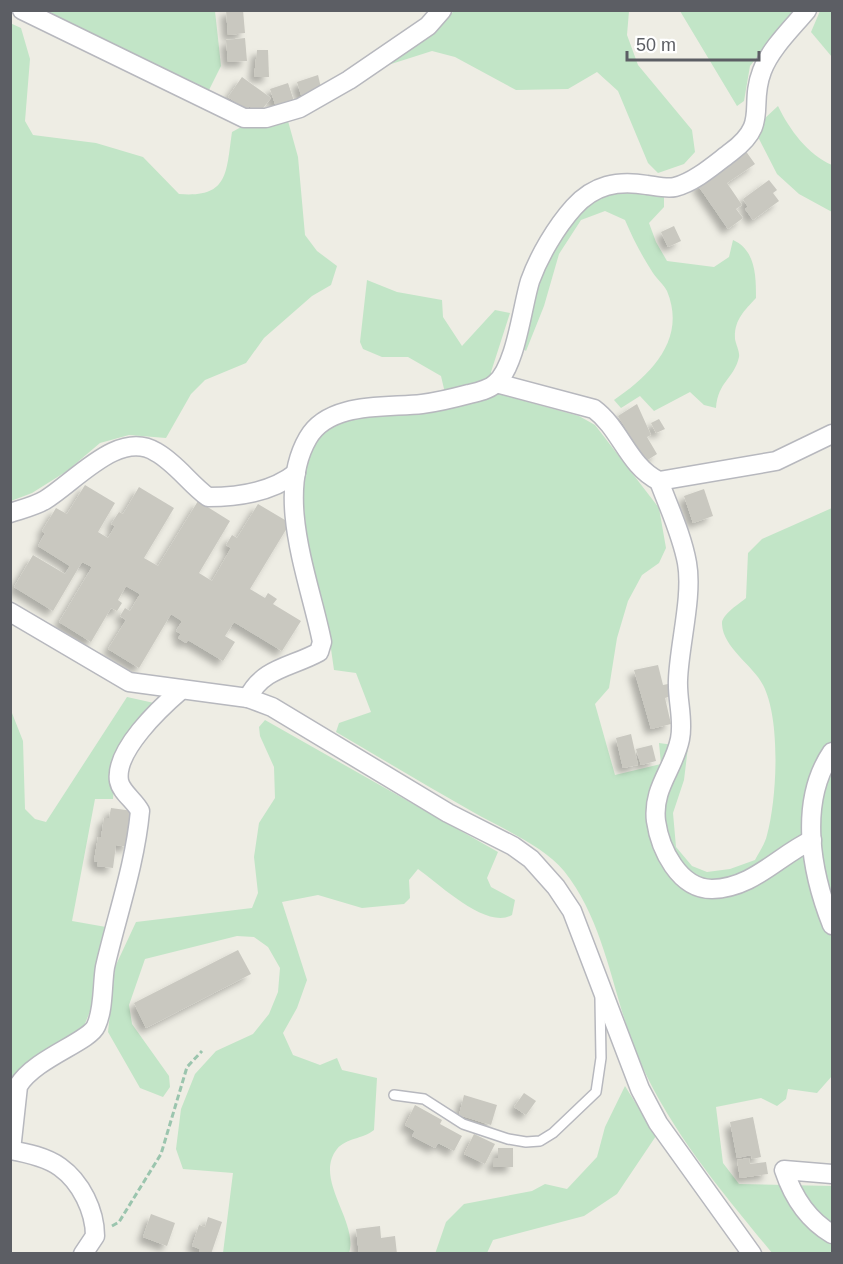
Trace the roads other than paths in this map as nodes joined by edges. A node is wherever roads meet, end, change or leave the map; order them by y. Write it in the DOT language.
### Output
graph roads {
  1 [pos="22,10"];
  2 [pos="442,10"];
  3 [pos="807,10"];
  4 [pos="496,383"];
  5 [pos="832,434"];
  6 [pos="296,473"];
  7 [pos="659,482"];
  8 [pos="10,513"];
  9 [pos="10,612"];
  10 [pos="181,690"];
  11 [pos="248,698"];
  12 [pos="832,752"];
  13 [pos="812,840"];
  14 [pos="832,925"];
  15 [pos="600,984"];
  16 [pos="394,1095"];
  17 [pos="11,1150"];
  18 [pos="832,1174"];
  19 [pos="832,1234"];
  20 [pos="83,1254"];
  21 [pos="752,1254"];
  1 -- 2 [label="street"];
  3 -- 4 [label="street"];
  4 -- 6 [label="street"];
  4 -- 7 [label="street"];
  5 -- 7 [label="street"];
  6 -- 8 [label="street"];
  6 -- 11 [label="street"];
  7 -- 13 [label="street"];
  9 -- 10 [label="street"];
  10 -- 11 [label="street"];
  10 -- 17 [label="street"];
  11 -- 15 [label="street"];
  12 -- 13 [label="street"];
  13 -- 14 [label="street"];
  15 -- 16 [label="lane"];
  15 -- 21 [label="street"];
  17 -- 20 [label="street"];
  18 -- 19 [label="street"];
}
